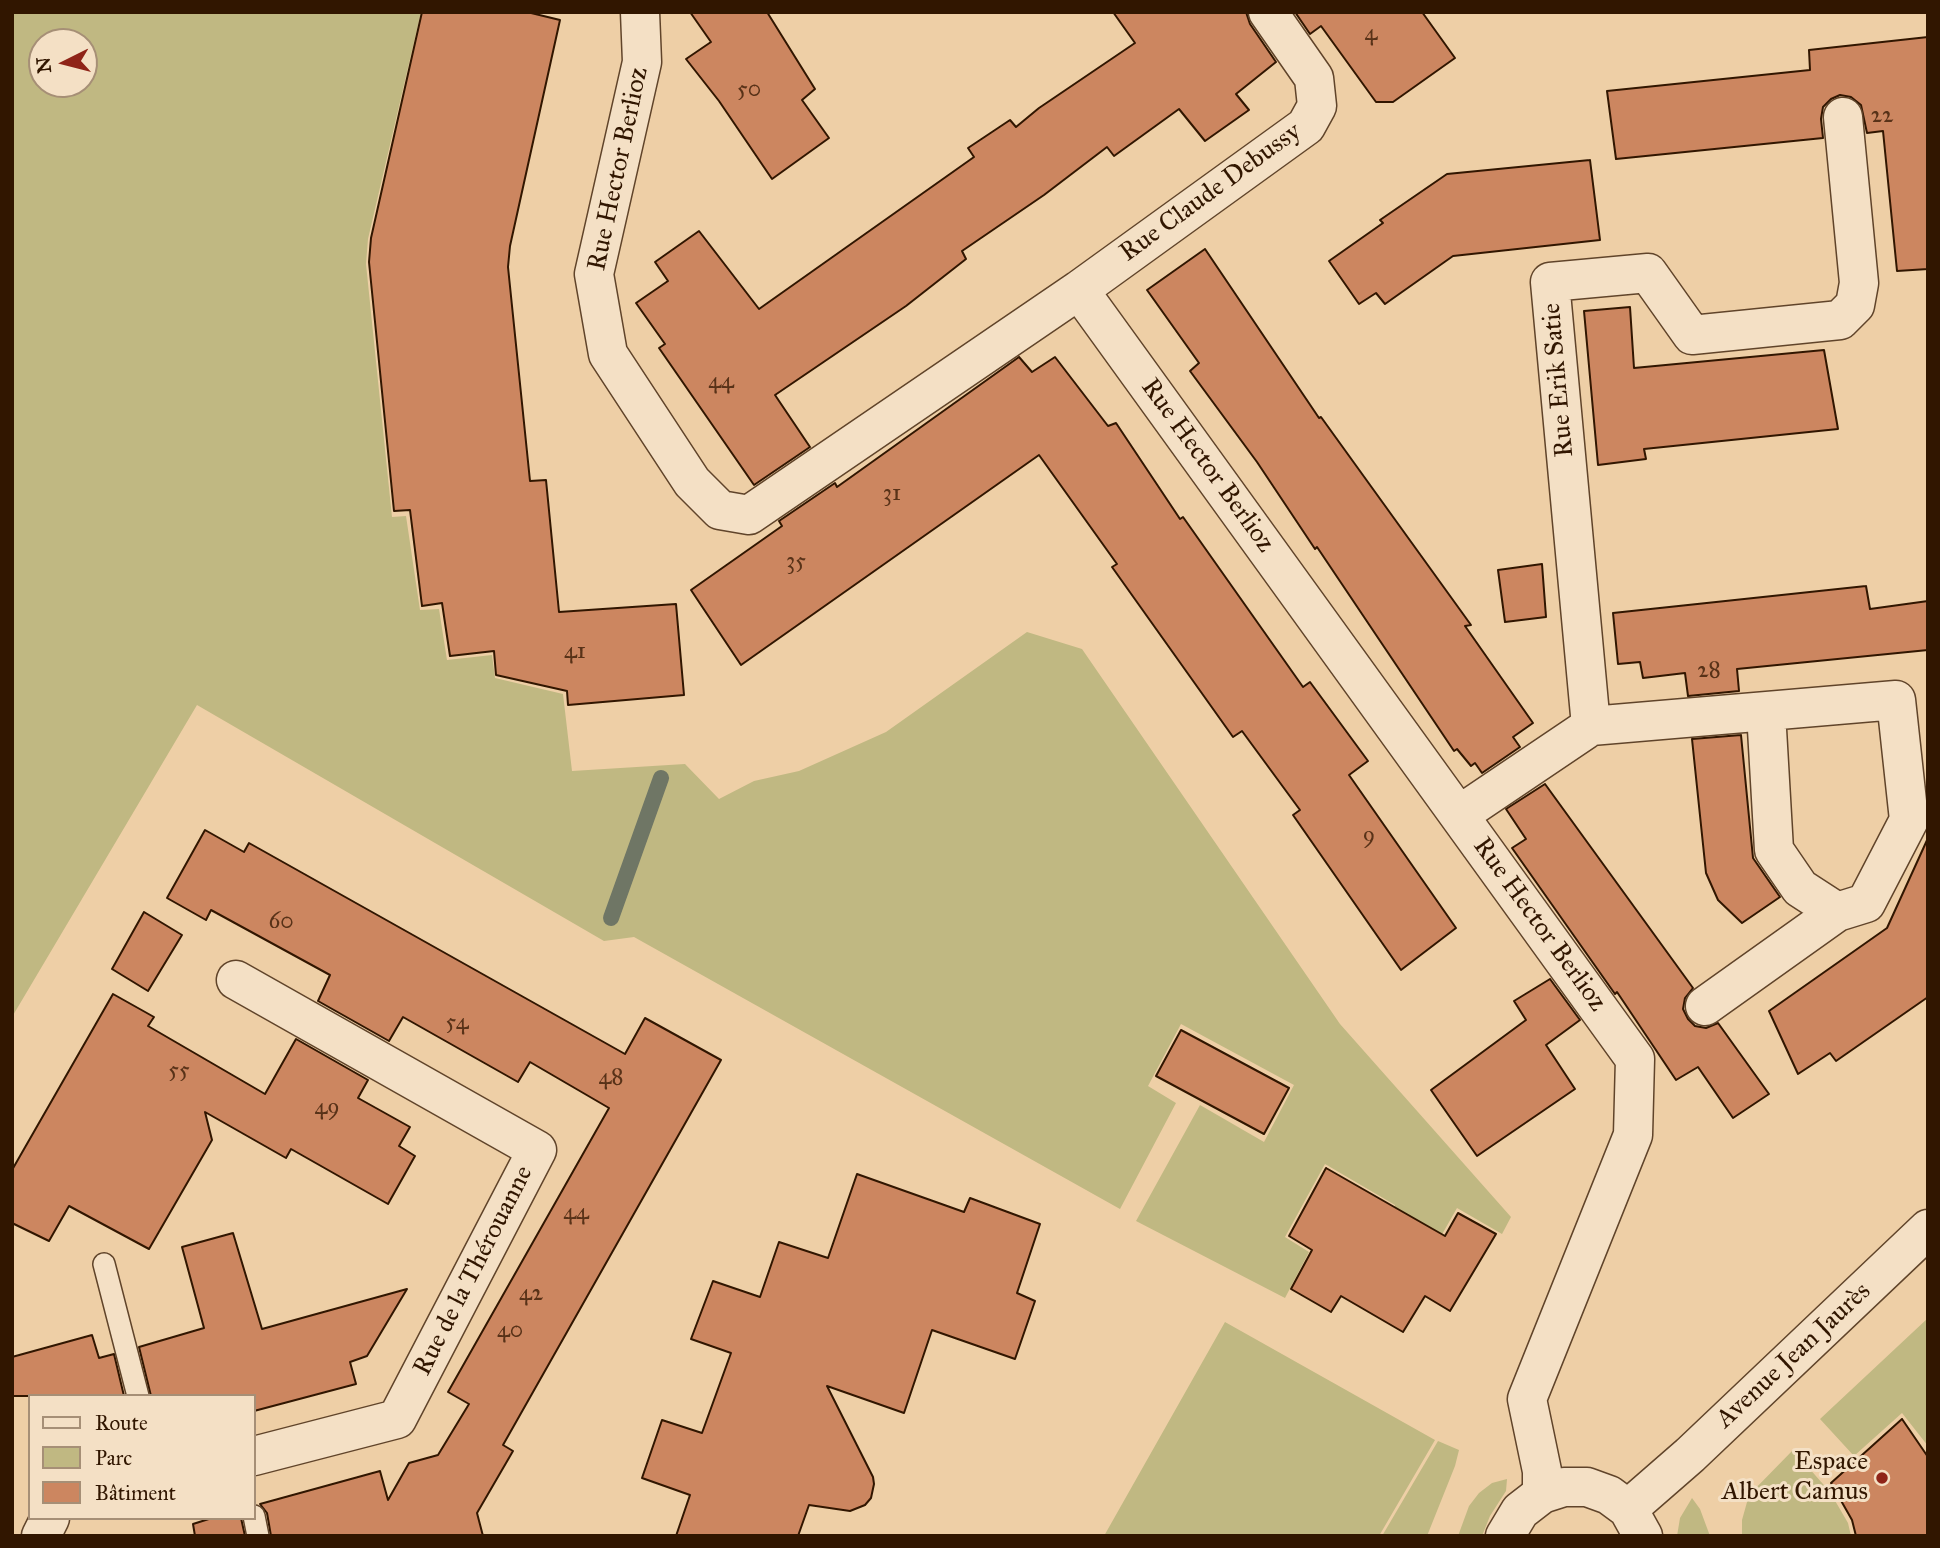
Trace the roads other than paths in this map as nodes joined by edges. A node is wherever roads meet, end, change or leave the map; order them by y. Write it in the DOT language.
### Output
graph roads {
  1 [pos="640,12"];
  2 [pos="1268,12"];
  3 [pos="1843,117"];
  4 [pos="1079,290"];
  5 [pos="1766,712"];
  6 [pos="1591,726"];
  7 [pos="1459,815"];
  8 [pos="1837,912"];
  9 [pos="236,980"];
  10 [pos="1705,1006"];
  11 [pos="1928,1229"];
  12 [pos="104,1264"];
  13 [pos="137,1394"];
  14 [pos="256,1455"];
  15 [pos="1542,1494"];
  16 [pos="49,1520"];
  17 [pos="1636,1522"];
  18 [pos="41,1536"];
  19 [pos="1505,1536"];
  1 -- 4 [label="street, Rue Hector Berlioz"];
  2 -- 4 [label="street, Rue Claude Debussy"];
  3 -- 6 [label="street, Rue Erik Satie"];
  4 -- 7 [label="street, Rue Hector Berlioz"];
  5 -- 6 [label="street"];
  5 -- 8 [label="street"];
  5 -- 8 [label="street"];
  6 -- 7 [label="street"];
  7 -- 15 [label="street, Rue Hector Berlioz"];
  8 -- 10 [label="street"];
  9 -- 14 [label="street, Rue de la Thérouanne"];
  11 -- 17 [label="street, Avenue Jean Jaurès"];
  12 -- 13 [label="lane"];
  15 -- 17 [label="street"];
  15 -- 19 [label="street"];
  16 -- 18 [label="street"];
}
